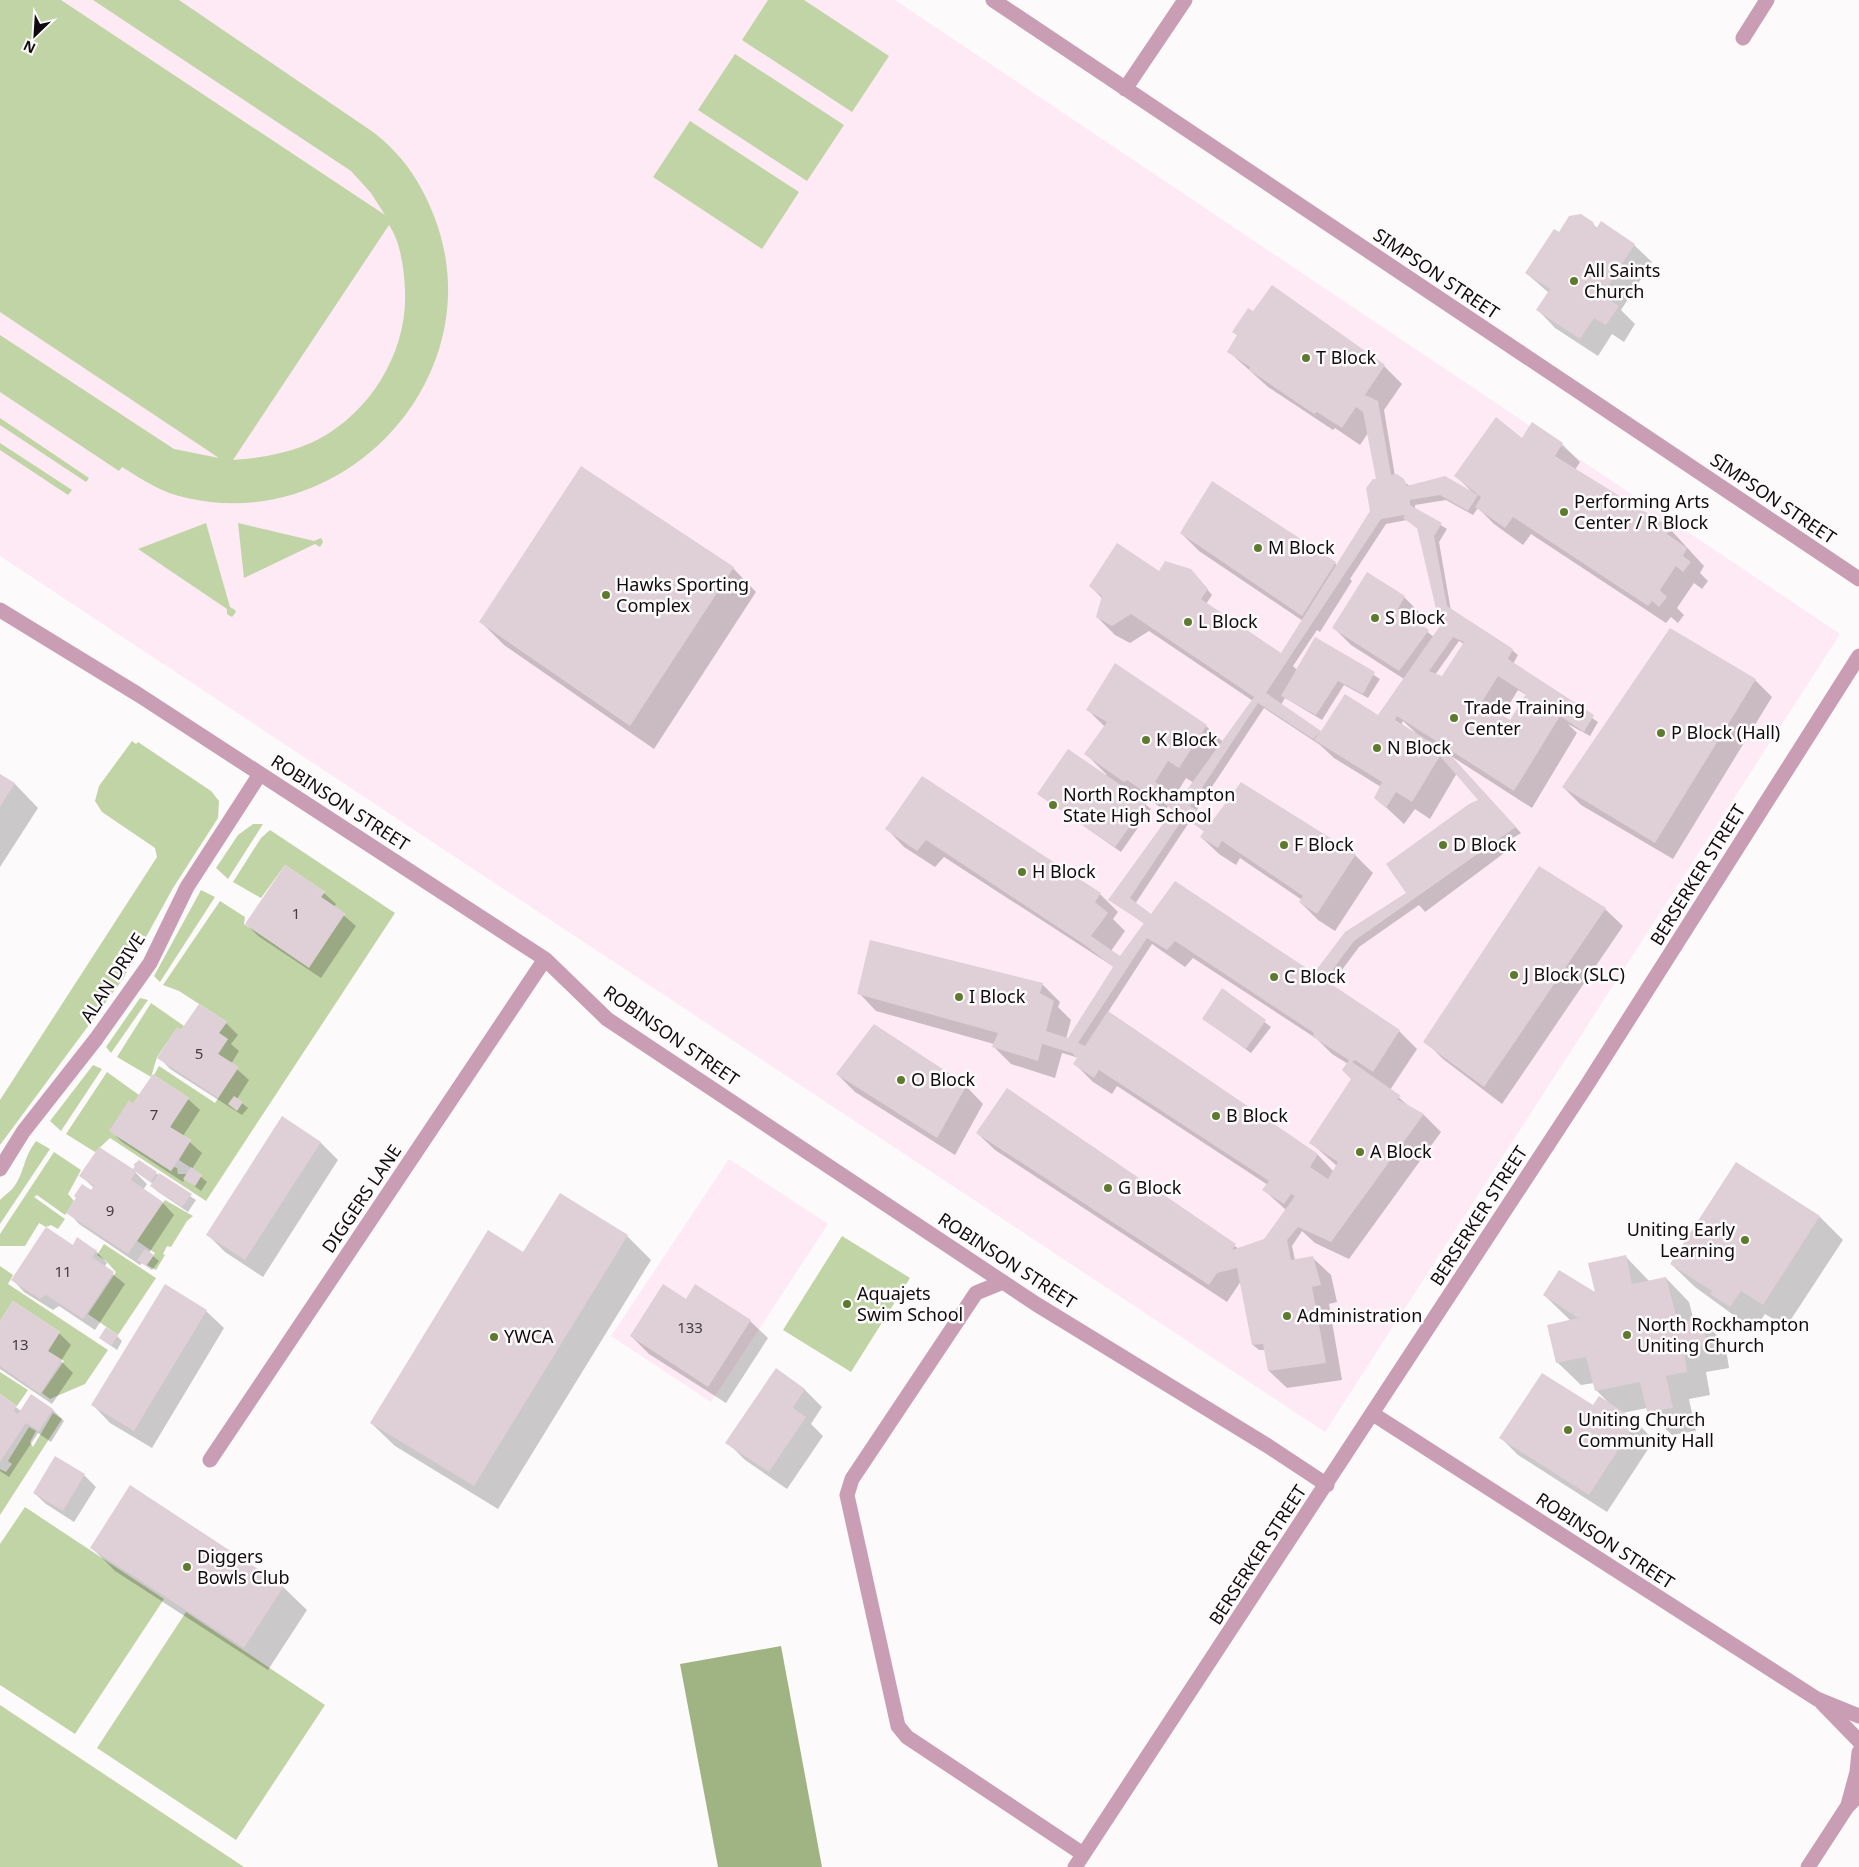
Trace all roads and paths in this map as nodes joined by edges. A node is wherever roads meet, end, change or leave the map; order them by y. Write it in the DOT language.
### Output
graph roads {
  1 [pos="993,0"];
  2 [pos="1185,0"];
  3 [pos="1767,0"];
  4 [pos="1743,38"];
  5 [pos="1125,89"];
  6 [pos="1859,579"];
  7 [pos="0,610"];
  8 [pos="1859,656"];
  9 [pos="260,774"];
  10 [pos="545,959"];
  11 [pos="0,1169"];
  12 [pos="1003,1282"];
  13 [pos="1373,1414"];
  14 [pos="210,1460"];
  15 [pos="1327,1485"];
  16 [pos="1818,1699"];
  17 [pos="1859,1716"];
  18 [pos="1859,1740"];
  19 [pos="1859,1747"];
  20 [pos="1859,1752"];
  21 [pos="1859,1795"];
  22 [pos="1848,1807"];
  23 [pos="1083,1854"];
  24 [pos="1075,1867"];
  25 [pos="1808,1867"];
  1 -- 5 [label="street, SIMPSON STREET"];
  2 -- 5 [label="street"];
  3 -- 4 [label="street"];
  5 -- 6 [label="street, SIMPSON STREET"];
  7 -- 9 [label="street, ROBINSON STREET"];
  8 -- 13 [label="street, BERSERKER STREET"];
  9 -- 10 [label="street, ROBINSON STREET"];
  9 -- 11 [label="street, ALAN DRIVE"];
  10 -- 12 [label="street, ROBINSON STREET"];
  10 -- 14 [label="street, DIGGERS LANE"];
  12 -- 15 [label="street, ROBINSON STREET"];
  12 -- 23 [label="street"];
  13 -- 15 [label="street, BERSERKER STREET"];
  13 -- 16 [label="street, ROBINSON STREET"];
  15 -- 23 [label="street, BERSERKER STREET"];
  16 -- 17 [label="street"];
  16 -- 18 [label="street"];
  18 -- 19 [label="street"];
  20 -- 22 [label="street"];
  21 -- 22 [label="street"];
  22 -- 25 [label="street"];
  23 -- 24 [label="street, BERSERKER STREET"];
}
